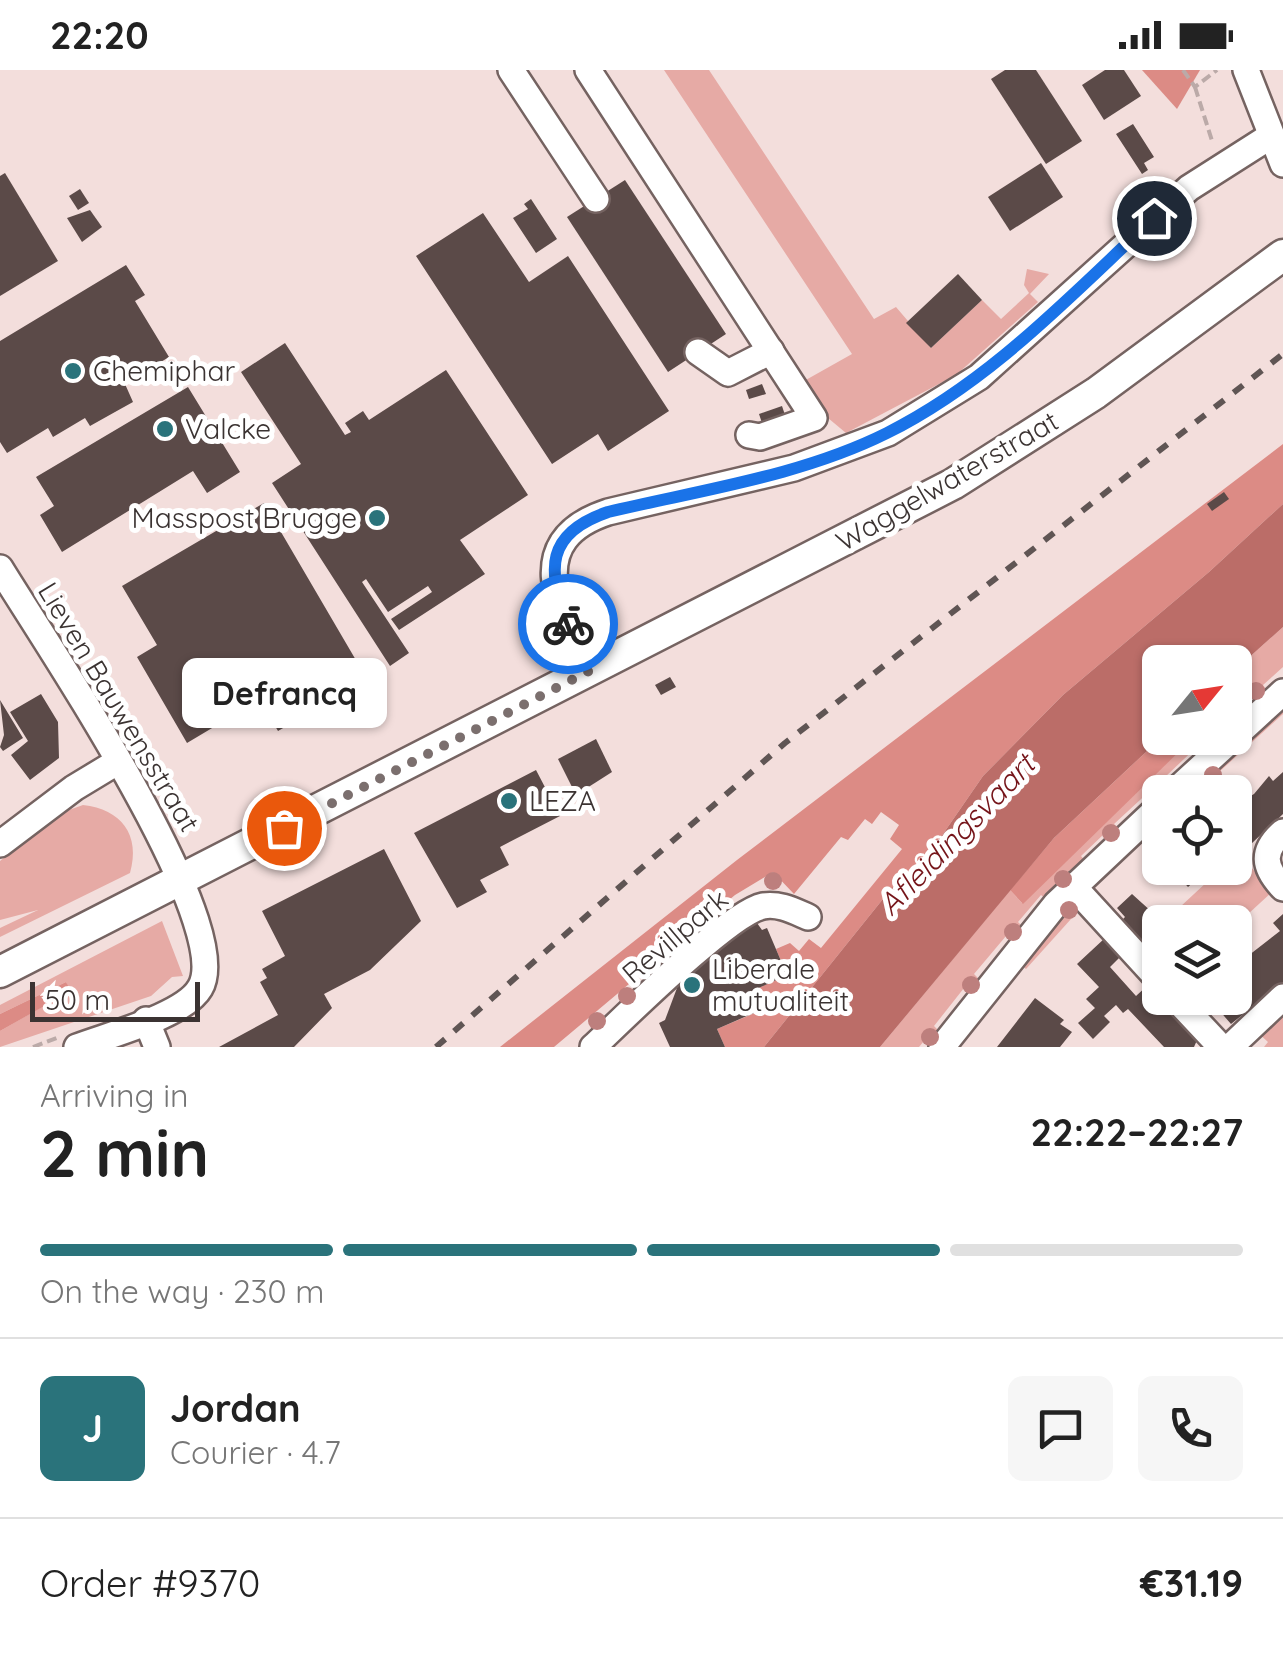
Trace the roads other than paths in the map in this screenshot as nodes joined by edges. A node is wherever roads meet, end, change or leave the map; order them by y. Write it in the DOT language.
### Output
graph roads {
  1 [pos="512,70"];
  2 [pos="588,70"];
  3 [pos="1246,70"];
  4 [pos="1269,137"];
  5 [pos="1283,164"];
  6 [pos="596,199"];
  7 [pos="1283,255"];
  8 [pos="771,350"];
  9 [pos="698,352"];
  10 [pos="814,418"];
  11 [pos="841,452"];
  12 [pos="753,477"];
  13 [pos="0,568"];
  14 [pos="589,671"];
  15 [pos="1283,692"];
  16 [pos="1252,720"];
  17 [pos="1214,755"];
  18 [pos="117,762"];
  19 [pos="1193,775"];
  20 [pos="1142,823"];
  21 [pos="1283,832"];
  22 [pos="0,844"];
  23 [pos="182,880"];
  24 [pos="1073,886"];
  25 [pos="1283,888"];
  26 [pos="808,917"];
  27 [pos="1142,961"];
  28 [pos="0,972"];
  29 [pos="1283,997"];
  30 [pos="1192,1015"];
  31 [pos="146,1020"];
  32 [pos="73,1040"];
  33 [pos="157,1047"];
  34 [pos="593,1047"];
  35 [pos="942,1047"];
  36 [pos="1221,1047"];
  37 [pos="1230,1047"];
  1 -- 6 [label="street"];
  2 -- 8 [label="street"];
  3 -- 4 [label="street"];
  4 -- 5 [label="street"];
  4 -- 11 [label="street"];
  7 -- 14 [label="main road, Waggelwaterstraat"];
  8 -- 9 [label="street"];
  8 -- 10 [label="street"];
  10 -- 11 [label="street"];
  10 -- 12 [label="street"];
  11 -- 12 [label="street"];
  12 -- 14 [label="street"];
  13 -- 18 [label="street, Lieven Bauwensstraat"];
  14 -- 23 [label="main road, Waggelwaterstraat"];
  15 -- 16 [label="street"];
  17 -- 19 [label="street"];
  18 -- 22 [label="street"];
  18 -- 23 [label="street, Lieven Bauwensstraat"];
  20 -- 24 [label="street"];
  21 -- 25 [label="street"];
  23 -- 28 [label="main road, Waggelwaterstraat"];
  23 -- 31 [label="street, Lieven Bauwensstraat"];
  24 -- 27 [label="street"];
  24 -- 35 [label="street"];
  26 -- 34 [label="street, Revillpark"];
  29 -- 37 [label="street"];
  30 -- 36 [label="street"];
  31 -- 32 [label="street, Lieven Bauwensstraat"];
  31 -- 33 [label="street"];
}
